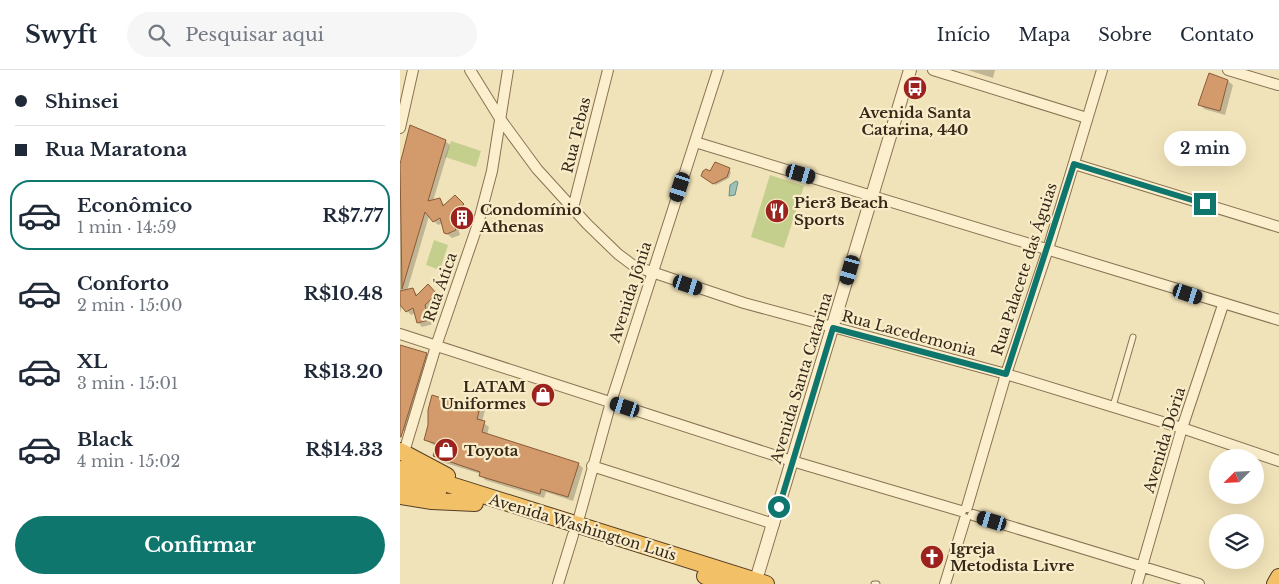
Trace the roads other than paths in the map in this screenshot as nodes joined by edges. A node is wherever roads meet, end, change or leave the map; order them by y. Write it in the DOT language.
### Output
graph roads {
  1 [pos="413,70"];
  2 [pos="470,70"];
  3 [pos="508,70"];
  4 [pos="608,70"];
  5 [pos="718,70"];
  6 [pos="910,70"];
  7 [pos="932,70"];
  8 [pos="1102,70"];
  9 [pos="1228,70"];
  10 [pos="1278,85"];
  11 [pos="1087,118"];
  12 [pos="501,120"];
  13 [pos="400,128"];
  14 [pos="695,142"];
  15 [pos="1074,164"];
  16 [pos="872,196"];
  17 [pos="573,208"];
  18 [pos="1279,227"];
  19 [pos="1048,249"];
  20 [pos="652,273"];
  21 [pos="1223,305"];
  22 [pos="1279,320"];
  23 [pos="833,328"];
  24 [pos="400,334"];
  25 [pos="1133,336"];
  26 [pos="436,346"];
  27 [pos="1006,374"];
  28 [pos="611,402"];
  29 [pos="1113,407"];
  30 [pos="1182,428"];
  31 [pos="402,451"];
  32 [pos="1279,460"];
  33 [pos="792,461"];
  34 [pos="592,466"];
  35 [pos="400,470"];
  36 [pos="400,483"];
  37 [pos="453,491"];
  38 [pos="400,496"];
  39 [pos="476,498"];
  40 [pos="966,513"];
  41 [pos="774,524"];
  42 [pos="575,530"];
  43 [pos="1142,566"];
  44 [pos="1279,577"];
  45 [pos="761,582"];
  46 [pos="558,584"];
  47 [pos="731,584"];
  48 [pos="945,584"];
  49 [pos="1137,584"];
  50 [pos="1199,584"];
  51 [pos="1277,584"];
  1 -- 13 [label="street"];
  2 -- 12 [label="street, Rua Lacedemonia"];
  3 -- 12 [label="street, Rua Ática"];
  4 -- 17 [label="street, Rua Tebas"];
  5 -- 14 [label="street, Avenida Jônia"];
  6 -- 16 [label="street, Avenida Santa Catarina"];
  7 -- 11 [label="street"];
  8 -- 11 [label="street, Rua Palacete das Águias"];
  9 -- 10 [label="street"];
  11 -- 15 [label="street, Rua Palacete das Águias"];
  12 -- 17 [label="street, Rua Lacedemonia"];
  12 -- 26 [label="street, Rua Ática"];
  14 -- 16 [label="street"];
  14 -- 20 [label="street, Avenida Jônia"];
  15 -- 18 [label="street"];
  15 -- 19 [label="street, Rua Palacete das Águias"];
  16 -- 19 [label="street"];
  16 -- 23 [label="street, Avenida Santa Catarina"];
  17 -- 20 [label="street, Rua Lacedemonia"];
  19 -- 21 [label="street"];
  19 -- 27 [label="street, Rua Palacete das Águias"];
  20 -- 23 [label="street, Rua Lacedemonia"];
  20 -- 28 [label="street, Avenida Jônia"];
  21 -- 22 [label="street"];
  21 -- 30 [label="street, Avenida Dória"];
  23 -- 27 [label="street, Rua Lacedemonia"];
  23 -- 33 [label="street, Avenida Santa Catarina"];
  24 -- 26 [label="street"];
  25 -- 29 [label="lane"];
  26 -- 28 [label="street"];
  26 -- 31 [label="street, Rua Ática"];
  27 -- 29 [label="street, Rua Lacedemonia"];
  27 -- 40 [label="street, Rua Palacete das Águias"];
  28 -- 33 [label="street"];
  28 -- 34 [label="street, Avenida Jônia"];
  29 -- 30 [label="street, Rua Lacedemonia"];
  30 -- 32 [label="street, Rua Lacedemonia"];
  30 -- 43 [label="street, Avenida Dória"];
  31 -- 39 [label="highway"];
  33 -- 40 [label="street"];
  33 -- 41 [label="street, Avenida Santa Catarina"];
  34 -- 41 [label="street"];
  34 -- 42 [label="street, Avenida Jônia"];
  35 -- 37 [label="highway, Avenida Washington Luís"];
  36 -- 37 [label="highway, Avenida Washington Luís"];
  37 -- 39 [label="highway, Avenida Washington Luís"];
  38 -- 39 [label="highway"];
  39 -- 42 [label="highway, Avenida Washington Luís"];
  40 -- 43 [label="street"];
  40 -- 48 [label="street, Rua Palacete das Águias"];
  41 -- 45 [label="street, Avenida Santa Catarina"];
  42 -- 45 [label="highway, Avenida Washington Luís"];
  42 -- 46 [label="street, Avenida Jônia"];
  42 -- 47 [label="highway, Avenida Washington Luís"];
  43 -- 49 [label="street, Avenida Dória"];
  43 -- 50 [label="street"];
  44 -- 51 [label="highway"];
}
